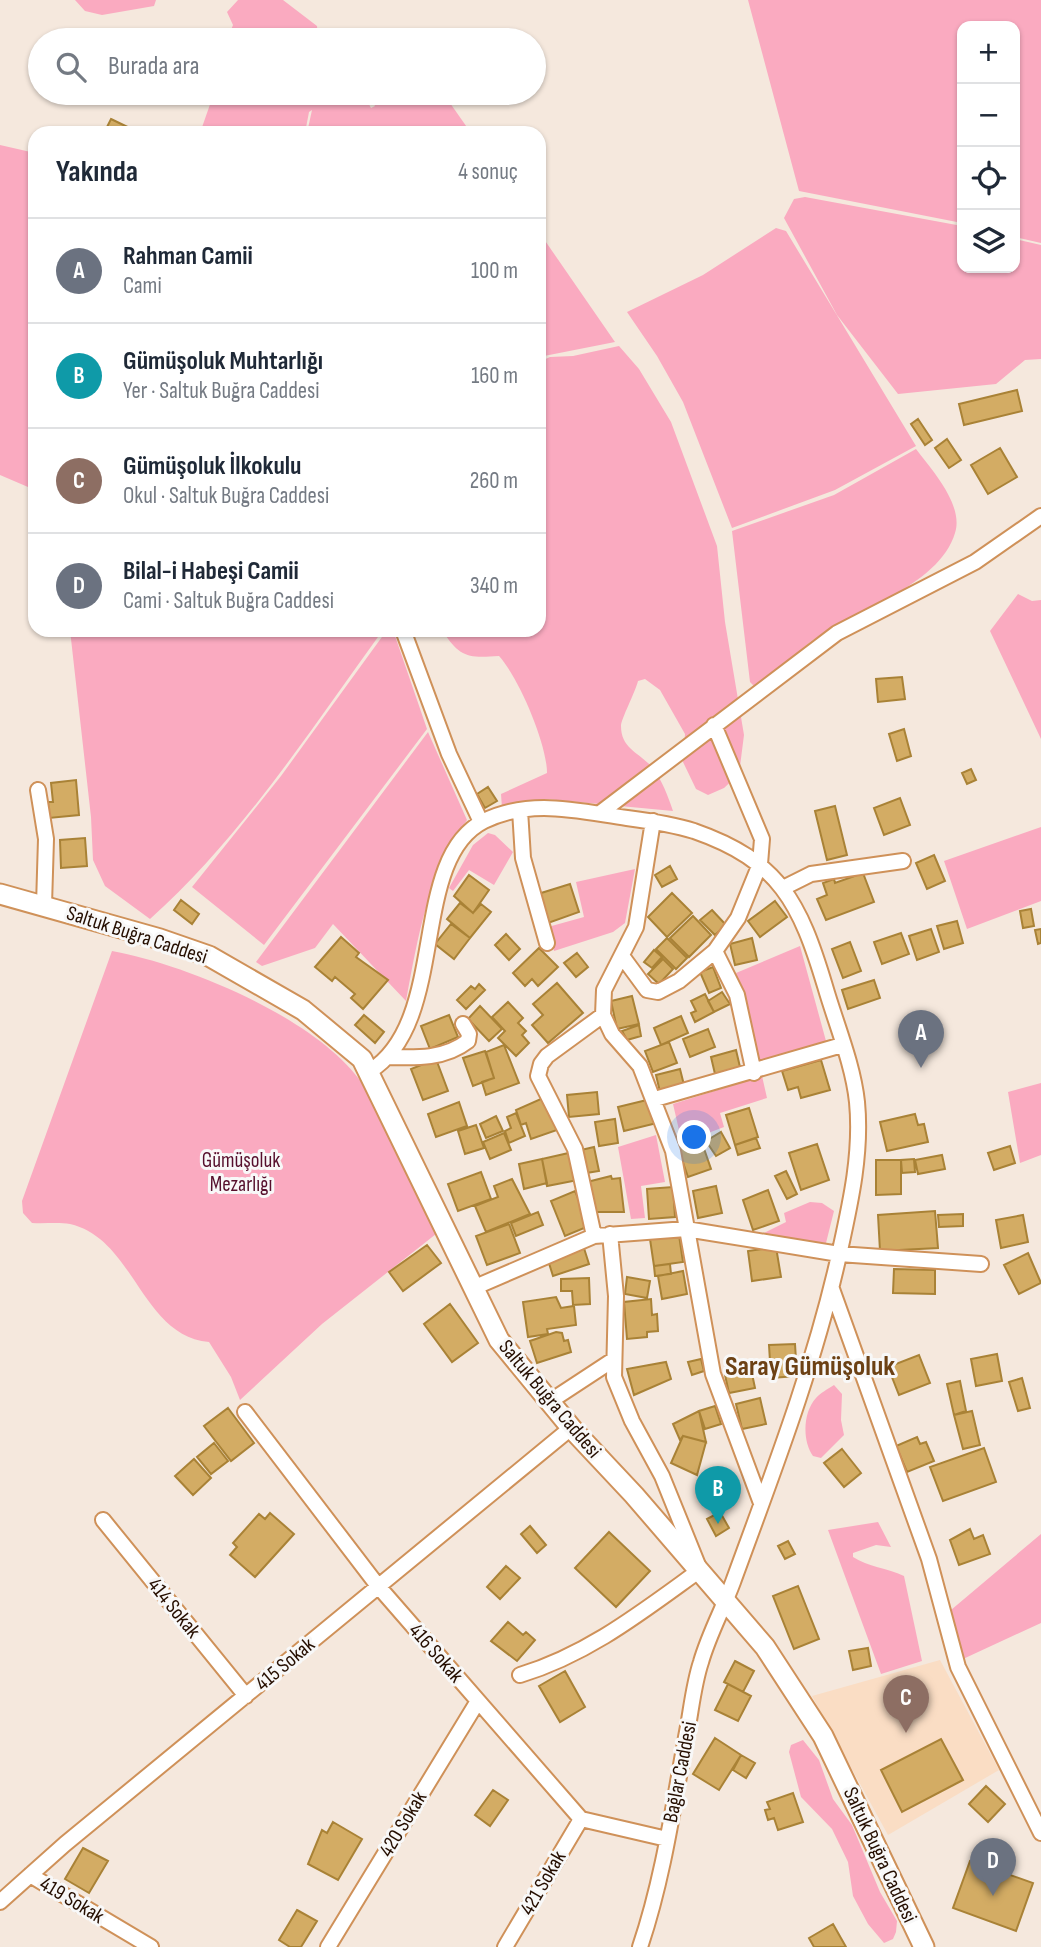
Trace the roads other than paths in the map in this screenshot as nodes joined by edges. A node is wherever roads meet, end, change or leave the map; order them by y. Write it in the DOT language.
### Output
graph roads {
  1 [pos="1041,516"];
  2 [pos="406,637"];
  3 [pos="714,725"];
  4 [pos="38,790"];
  5 [pos="520,810"];
  6 [pos="600,813"];
  7 [pos="653,821"];
  8 [pos="481,822"];
  9 [pos="902,861"];
  10 [pos="760,864"];
  11 [pos="783,888"];
  12 [pos="0,894"];
  13 [pos="44,905"];
  14 [pos="547,943"];
  15 [pos="715,951"];
  16 [pos="622,956"];
  17 [pos="603,1015"];
  18 [pos="463,1024"];
  19 [pos="842,1045"];
  20 [pos="388,1057"];
  21 [pos="370,1071"];
  22 [pos="754,1073"];
  23 [pos="655,1099"];
  24 [pos="686,1229"];
  25 [pos="610,1234"];
  26 [pos="594,1236"];
  27 [pos="839,1254"];
  28 [pos="981,1264"];
  29 [pos="473,1288"];
  30 [pos="832,1289"];
  31 [pos="613,1360"];
  32 [pos="549,1402"];
  33 [pos="245,1412"];
  34 [pos="571,1428"];
  35 [pos="761,1503"];
  36 [pos="103,1520"];
  37 [pos="700,1570"];
  38 [pos="378,1586"];
  39 [pos="726,1599"];
  40 [pos="520,1675"];
  41 [pos="246,1696"];
  42 [pos="478,1701"];
  43 [pos="580,1819"];
  44 [pos="1041,1833"];
  45 [pos="667,1839"];
  46 [pos="30,1875"];
  47 [pos="0,1902"];
  48 [pos="151,1947"];
  49 [pos="328,1947"];
  50 [pos="505,1947"];
  51 [pos="640,1947"];
  52 [pos="924,1947"];
  1 -- 3 [label="street"];
  2 -- 8 [label="street"];
  3 -- 6 [label="street"];
  3 -- 10 [label="street"];
  4 -- 13 [label="street"];
  5 -- 6 [label="street, Bağlar Caddesi"];
  5 -- 8 [label="street, Bağlar Caddesi"];
  5 -- 14 [label="street"];
  6 -- 7 [label="street, Bağlar Caddesi"];
  7 -- 10 [label="street, Bağlar Caddesi"];
  7 -- 16 [label="street"];
  8 -- 20 [label="street"];
  9 -- 11 [label="street"];
  10 -- 11 [label="street, Bağlar Caddesi"];
  10 -- 15 [label="street"];
  11 -- 19 [label="street, Bağlar Caddesi"];
  12 -- 13 [label="street, Saltuk Buğra Caddesi"];
  13 -- 21 [label="street, Saltuk Buğra Caddesi"];
  15 -- 16 [label="street"];
  15 -- 22 [label="street"];
  16 -- 17 [label="street"];
  17 -- 23 [label="street"];
  17 -- 26 [label="street"];
  18 -- 20 [label="street"];
  19 -- 22 [label="street"];
  19 -- 27 [label="street, Bağlar Caddesi"];
  20 -- 21 [label="street"];
  21 -- 29 [label="street, Saltuk Buğra Caddesi"];
  22 -- 23 [label="street"];
  23 -- 24 [label="street"];
  24 -- 25 [label="street"];
  24 -- 27 [label="street"];
  24 -- 35 [label="street"];
  25 -- 26 [label="street"];
  25 -- 31 [label="street"];
  26 -- 29 [label="street"];
  27 -- 28 [label="street"];
  27 -- 30 [label="street, Bağlar Caddesi"];
  29 -- 32 [label="street, Saltuk Buğra Caddesi"];
  30 -- 35 [label="street, Bağlar Caddesi"];
  30 -- 44 [label="street"];
  31 -- 32 [label="street"];
  31 -- 37 [label="street"];
  32 -- 34 [label="street, Saltuk Buğra Caddesi"];
  33 -- 38 [label="street, 416 Sokak"];
  34 -- 37 [label="street, Saltuk Buğra Caddesi"];
  34 -- 38 [label="street, 415 Sokak"];
  35 -- 39 [label="street, Bağlar Caddesi"];
  36 -- 41 [label="street, 414 Sokak"];
  37 -- 39 [label="street, Saltuk Buğra Caddesi"];
  37 -- 40 [label="street"];
  38 -- 41 [label="street, 415 Sokak"];
  38 -- 42 [label="street, 416 Sokak"];
  39 -- 45 [label="street, Bağlar Caddesi"];
  39 -- 52 [label="street, Saltuk Buğra Caddesi"];
  41 -- 46 [label="street, 415 Sokak"];
  42 -- 43 [label="street, 416 Sokak"];
  42 -- 49 [label="street, 420 Sokak"];
  43 -- 45 [label="street"];
  43 -- 50 [label="street, 421 Sokak"];
  45 -- 51 [label="street, Bağlar Caddesi"];
  46 -- 47 [label="street, 415 Sokak"];
  46 -- 48 [label="street, 419 Sokak"];
}
